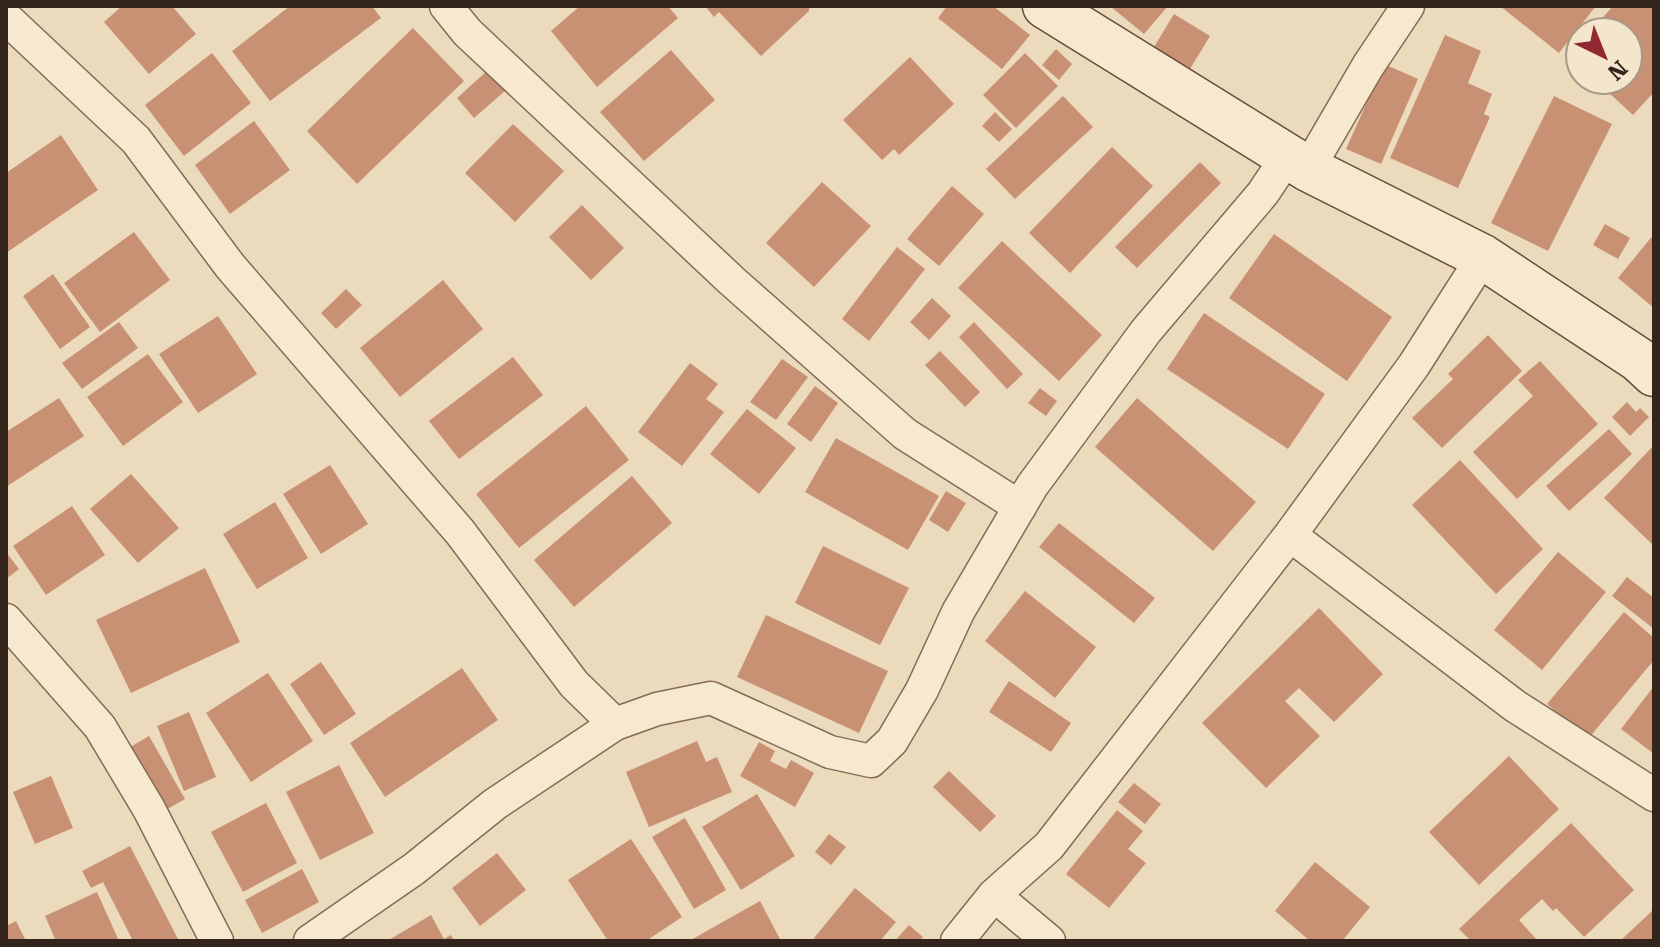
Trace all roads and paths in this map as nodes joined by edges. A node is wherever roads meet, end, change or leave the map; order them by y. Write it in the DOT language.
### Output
graph roads {
  1 [pos="446,6"];
  2 [pos="1045,6"];
  3 [pos="1408,6"];
  4 [pos="6,18"];
  5 [pos="1298,163"];
  6 [pos="1483,257"];
  7 [pos="1654,374"];
  8 [pos="1020,507"];
  9 [pos="1290,535"];
  10 [pos="10,632"];
  11 [pos="615,724"];
  12 [pos="1654,795"];
  13 [pos="994,895"];
  14 [pos="217,941"];
  15 [pos="310,941"];
  16 [pos="957,941"];
  17 [pos="1049,941"];
  1 -- 8 [label="street"];
  2 -- 5 [label="street"];
  3 -- 5 [label="street"];
  4 -- 11 [label="street"];
  5 -- 6 [label="street"];
  5 -- 8 [label="street"];
  6 -- 7 [label="street"];
  6 -- 9 [label="street"];
  8 -- 11 [label="street"];
  9 -- 12 [label="street"];
  9 -- 13 [label="street"];
  10 -- 14 [label="street"];
  11 -- 15 [label="street"];
  13 -- 16 [label="street"];
  13 -- 17 [label="street"];
}
